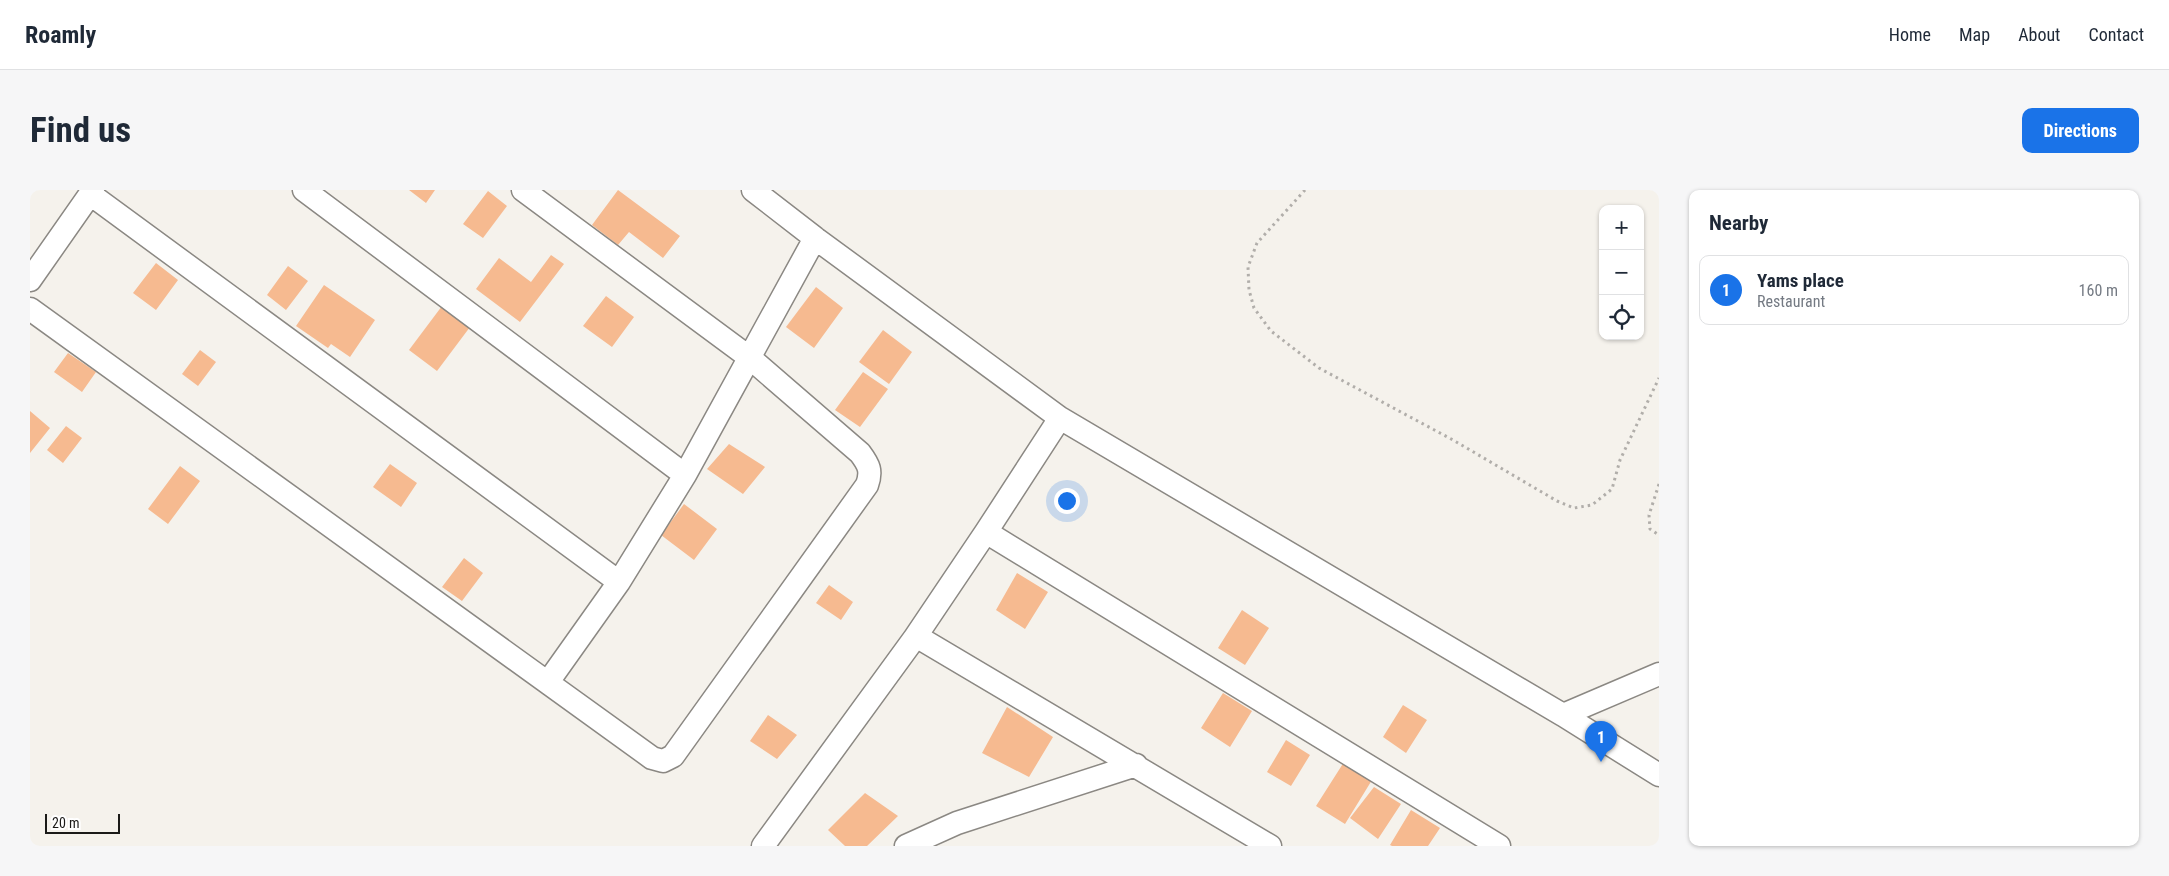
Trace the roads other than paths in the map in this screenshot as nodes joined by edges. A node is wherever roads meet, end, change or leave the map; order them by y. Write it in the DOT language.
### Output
graph roads {
  1 [pos="304,190"];
  2 [pos="523,190"];
  3 [pos="753,190"];
  4 [pos="91,192"];
  5 [pos="815,238"];
  6 [pos="30,280"];
  7 [pos="30,309"];
  8 [pos="750,358"];
  9 [pos="1060,418"];
  10 [pos="685,475"];
  11 [pos="986,532"];
  12 [pos="619,582"];
  13 [pos="916,636"];
  14 [pos="1659,674"];
  15 [pos="548,682"];
  16 [pos="1563,714"];
  17 [pos="1136,765"];
  18 [pos="1659,775"];
  19 [pos="764,846"];
  20 [pos="906,846"];
  21 [pos="1270,846"];
  22 [pos="1499,846"];
  1 -- 10 [label="street"];
  2 -- 8 [label="street"];
  3 -- 5 [label="street"];
  4 -- 6 [label="street"];
  4 -- 12 [label="street"];
  5 -- 8 [label="street"];
  5 -- 9 [label="street"];
  7 -- 15 [label="street"];
  8 -- 10 [label="street"];
  8 -- 15 [label="street"];
  9 -- 11 [label="street"];
  9 -- 16 [label="street"];
  10 -- 12 [label="street"];
  11 -- 13 [label="street"];
  11 -- 22 [label="street"];
  12 -- 15 [label="street"];
  13 -- 17 [label="street"];
  13 -- 19 [label="street"];
  14 -- 16 [label="street"];
  16 -- 18 [label="street"];
  17 -- 20 [label="street"];
  17 -- 21 [label="street"];
}
